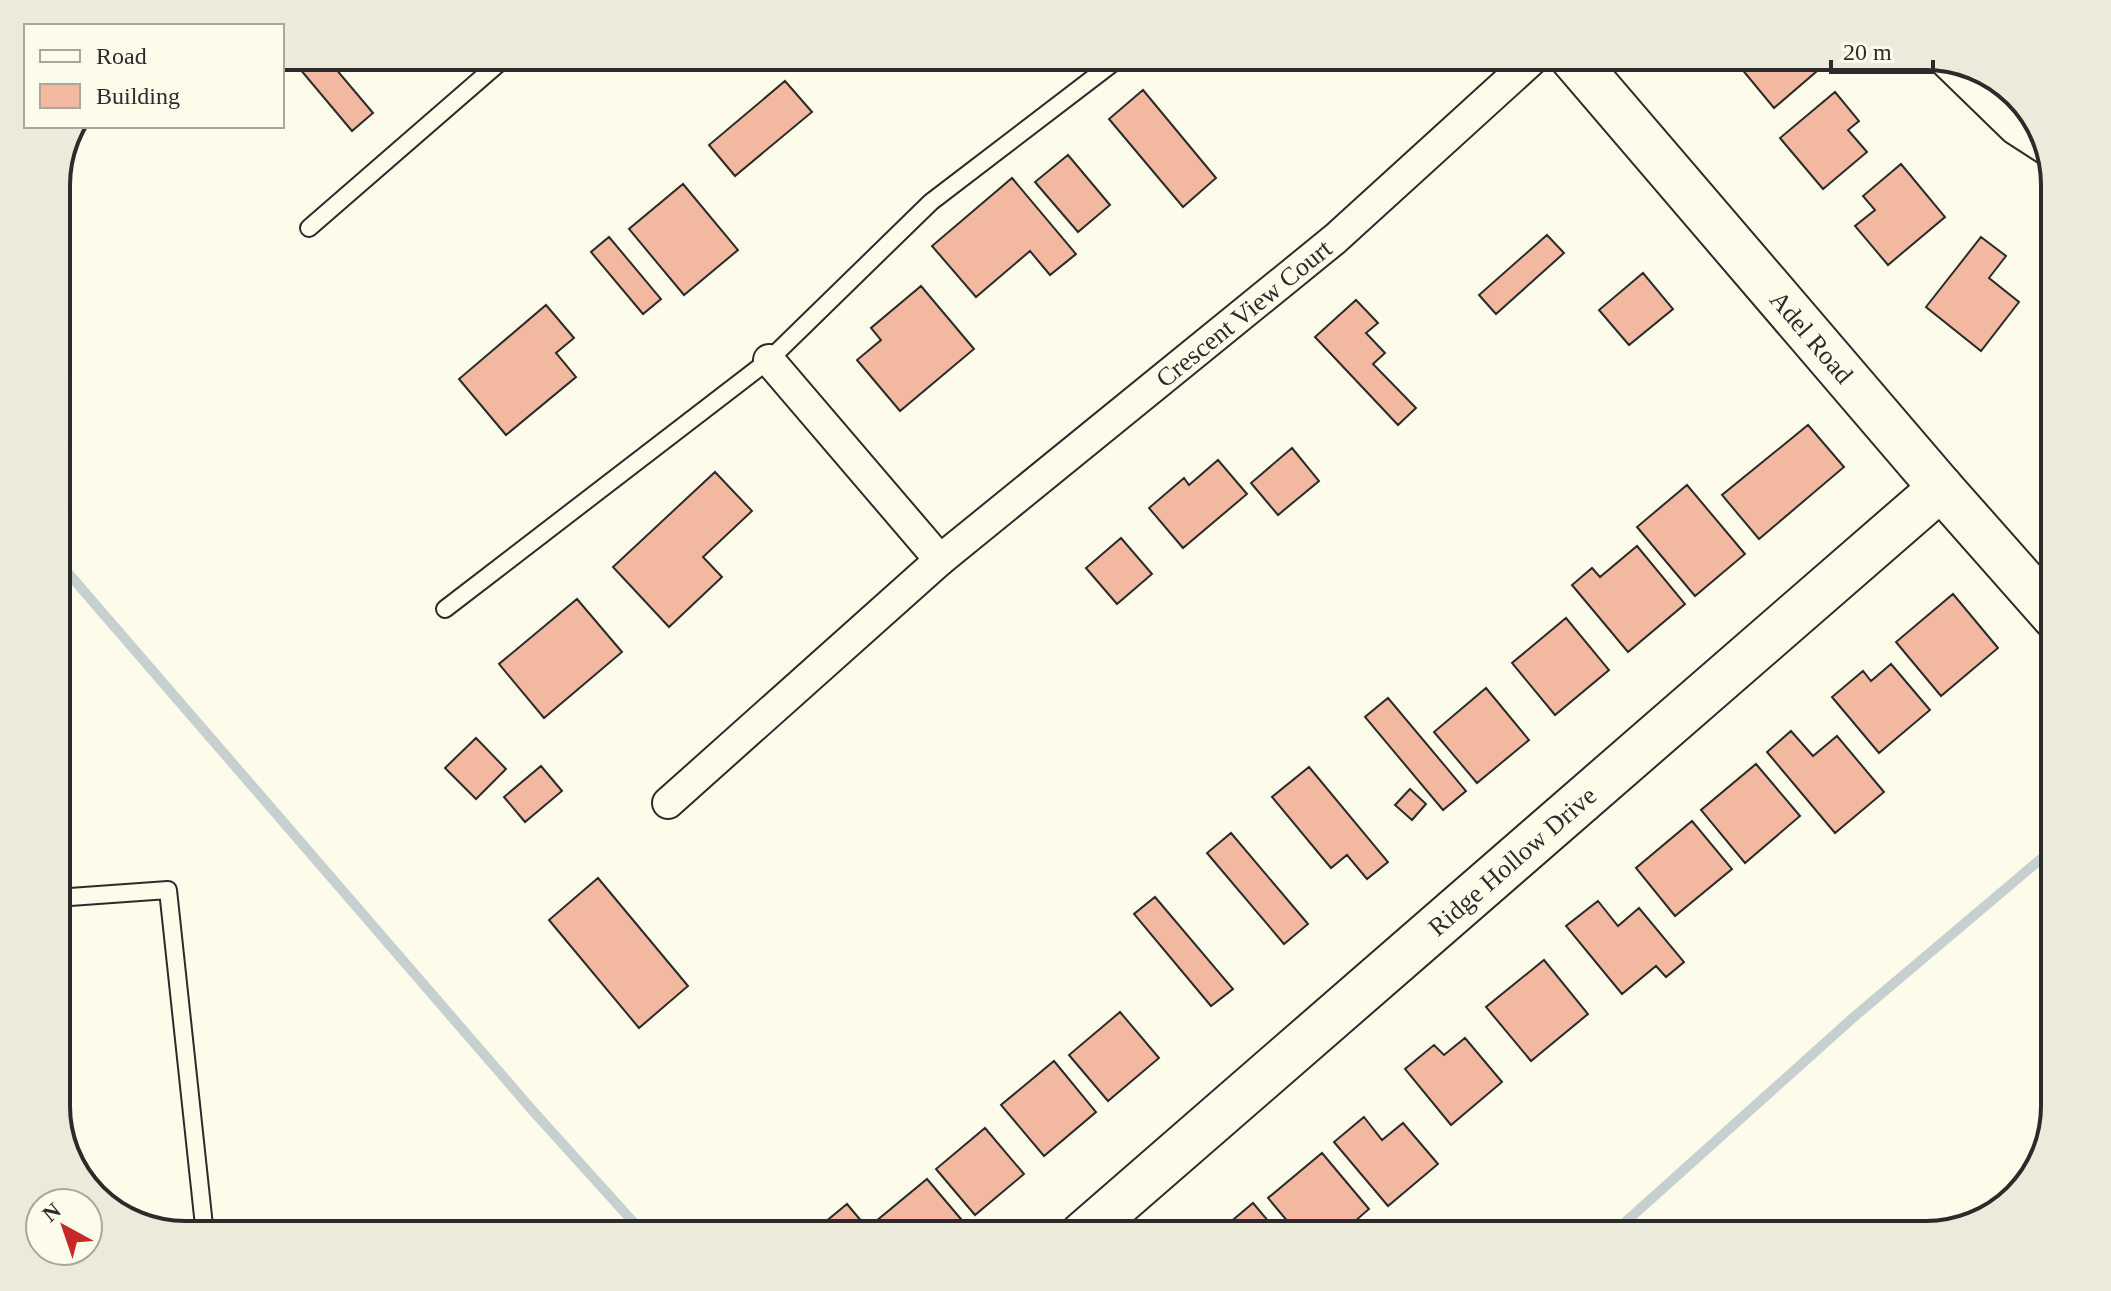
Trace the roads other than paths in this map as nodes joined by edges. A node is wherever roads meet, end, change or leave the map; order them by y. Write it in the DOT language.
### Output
graph roads {
  1 [pos="491,70"];
  2 [pos="1104,70"];
  3 [pos="1521,70"];
  4 [pos="1583,70"];
  5 [pos="1960,75"];
  6 [pos="2031,140"];
  7 [pos="309,228"];
  8 [pos="769,360"];
  9 [pos="1941,488"];
  10 [pos="940,560"];
  11 [pos="2041,601"];
  12 [pos="445,609"];
  13 [pos="668,803"];
  14 [pos="70,897"];
  15 [pos="203,1221"];
  16 [pos="1098,1221"];
  1 -- 7 [label="lane"];
  2 -- 8 [label="lane"];
  3 -- 10 [label="street, Crescent View Court"];
  4 -- 9 [label="street, Adel Road"];
  5 -- 6 [label="street"];
  8 -- 10 [label="street"];
  8 -- 12 [label="lane"];
  9 -- 11 [label="street, Adel Road"];
  9 -- 16 [label="street, Ridge Hollow Drive"];
  10 -- 13 [label="street, Crescent View Court"];
  14 -- 15 [label="lane"];
}
